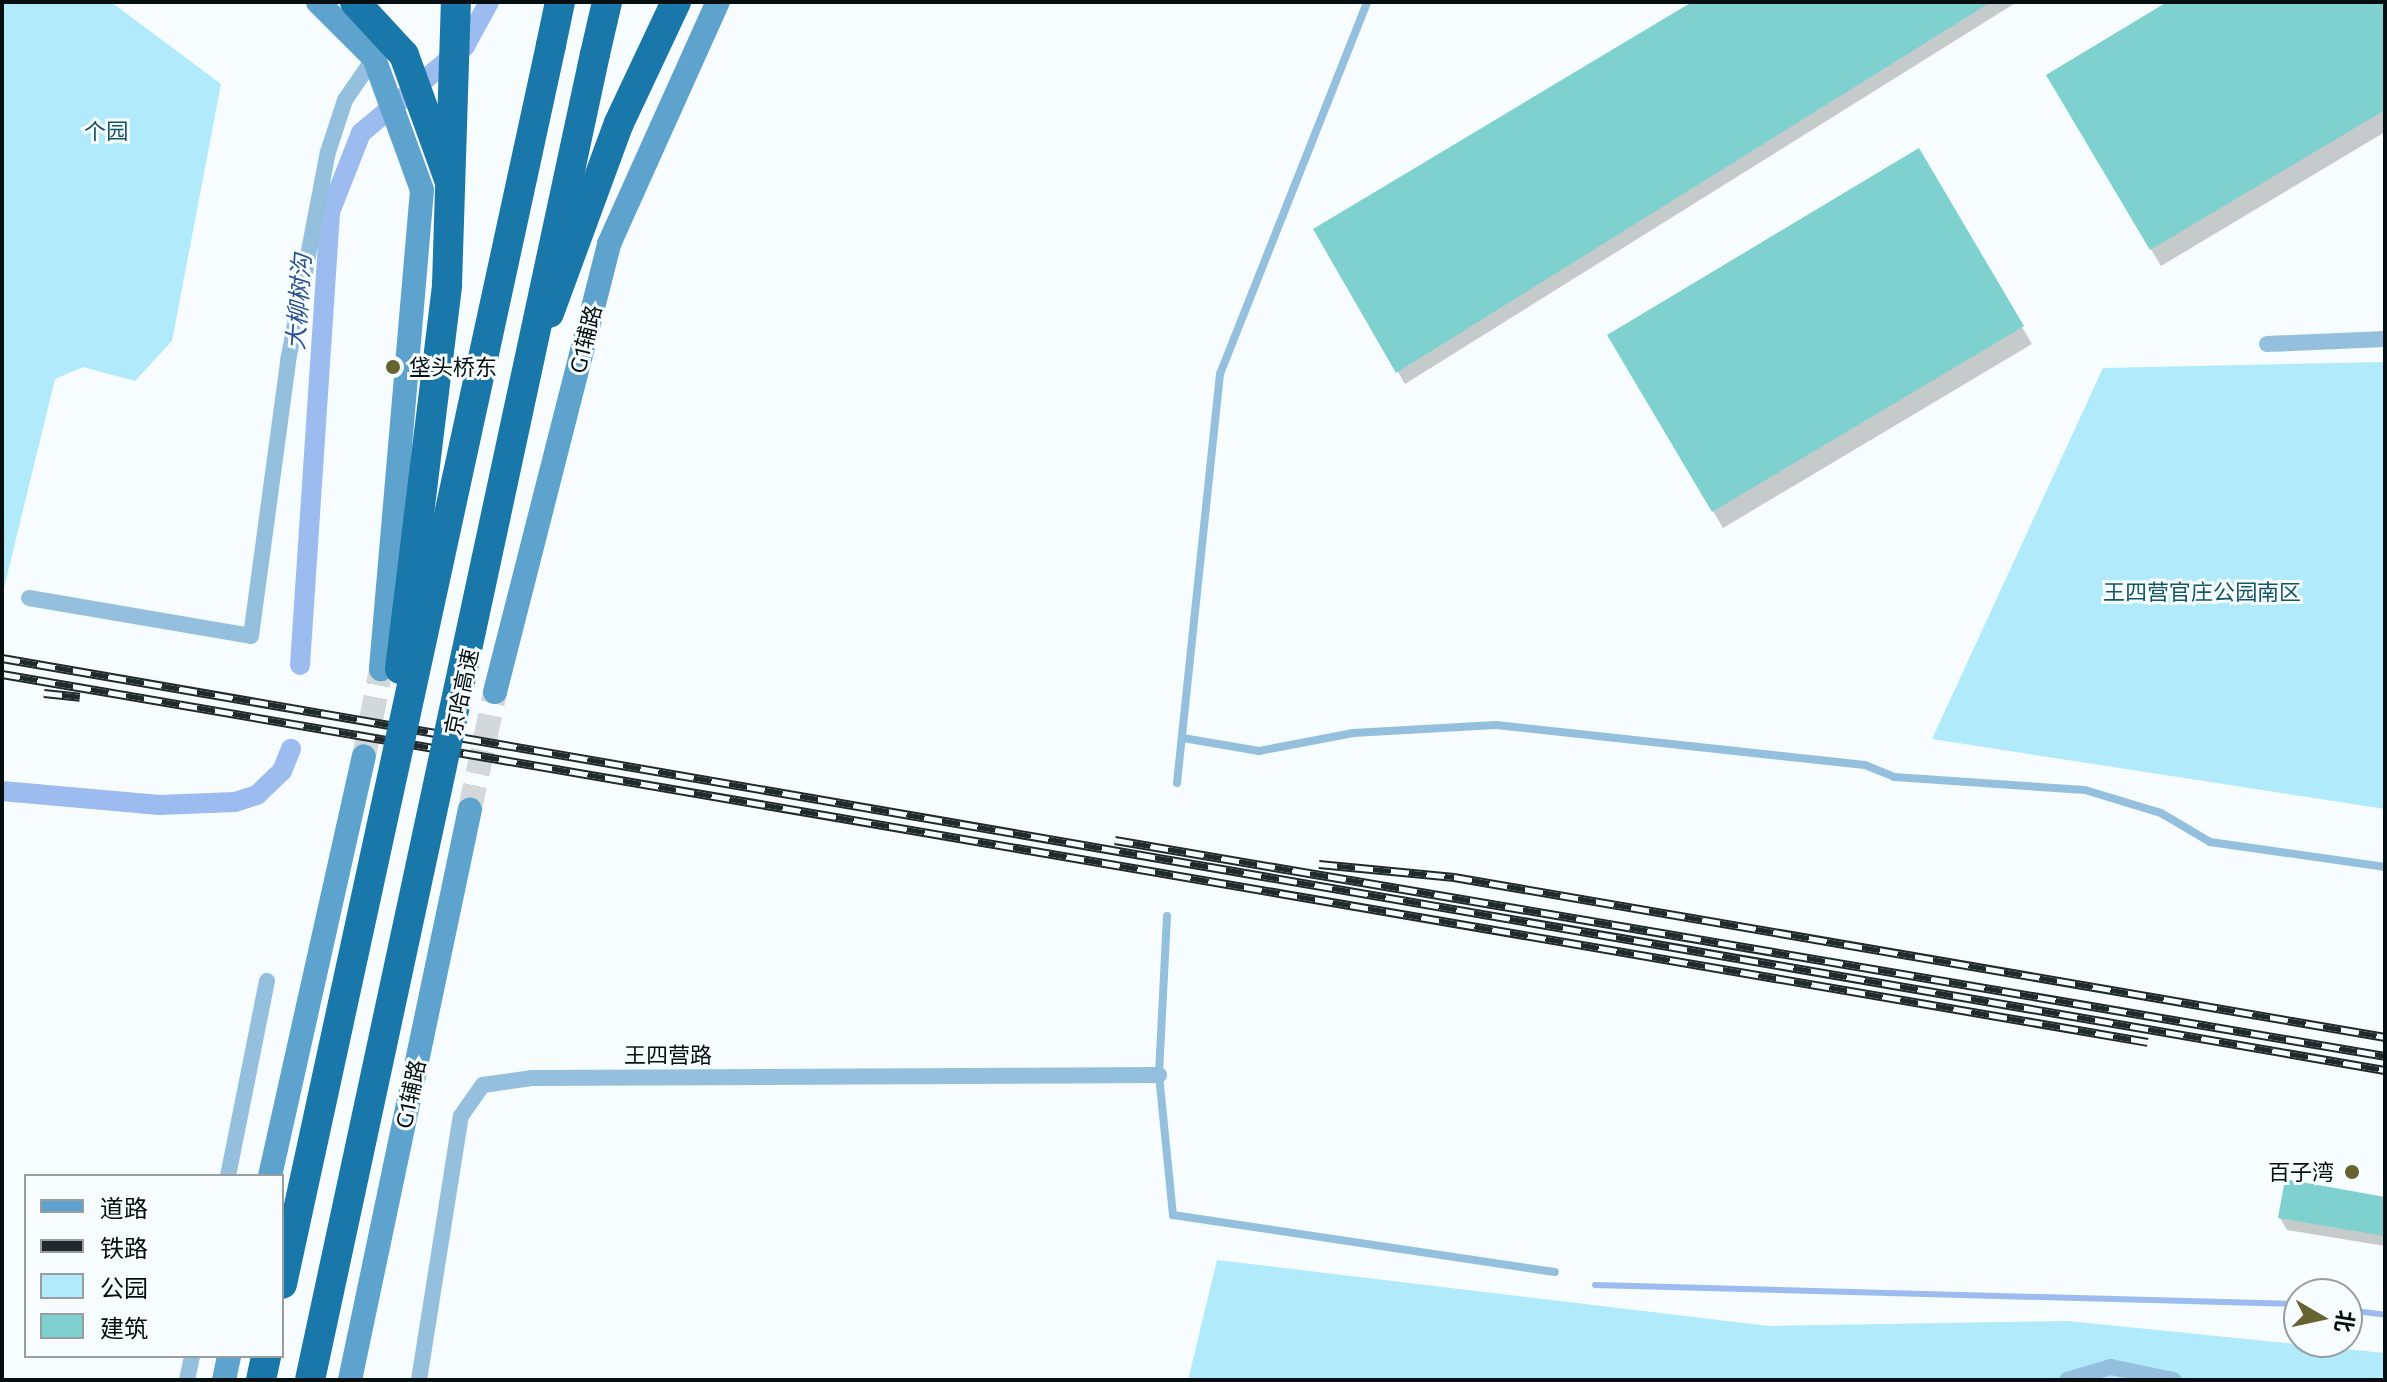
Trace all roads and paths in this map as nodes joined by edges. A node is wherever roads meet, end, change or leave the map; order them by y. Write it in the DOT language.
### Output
graph roads {
  1 [pos="318,2"];
  2 [pos="355,2"];
  3 [pos="456,2"];
  4 [pos="560,2"];
  5 [pos="607,2"];
  6 [pos="676,2"];
  7 [pos="718,2"];
  8 [pos="1367,2"];
  9 [pos="379,66"];
  10 [pos="451,184"];
  11 [pos="2385,339"];
  12 [pos="2267,344"];
  13 [pos="537,345"];
  14 [pos="29,598"];
  15 [pos="381,669"];
  16 [pos="495,692"];
  17 [pos="1183,738"];
  18 [pos="364,756"];
  19 [pos="1177,783"];
  20 [pos="388,797"];
  21 [pos="470,809"];
  22 [pos="2385,867"];
  23 [pos="1167,916"];
  24 [pos="267,981"];
  25 [pos="1159,1075"];
  26 [pos="228,1174"];
  27 [pos="270,1174"];
  28 [pos="1555,1272"];
  29 [pos="284,1275"];
  30 [pos="192,1358"];
  31 [pos="229,1358"];
  32 [pos="266,1358"];
  33 [pos="187,1380"];
  34 [pos="224,1380"];
  35 [pos="261,1380"];
  36 [pos="310,1380"];
  37 [pos="350,1380"];
  38 [pos="419,1380"];
  39 [pos="2067,1380"];
  40 [pos="2174,1380"];
  1 -- 9 [label="main road"];
  2 -- 10 [label="highway"];
  3 -- 10 [label="highway, bridge"];
  4 -- 20 [label="highway, bridge"];
  5 -- 13 [label="highway, 京哈高速, bridge"];
  6 -- 13 [label="highway"];
  7 -- 16 [label="main road, G1辅路"];
  8 -- 17 [label="lane"];
  9 -- 14 [label="street"];
  9 -- 15 [label="main road"];
  10 -- 20 [label="highway, bridge"];
  11 -- 12 [label="street"];
  13 -- 36 [label="highway, 京哈高速, bridge"];
  17 -- 19 [label="lane"];
  17 -- 22 [label="lane"];
  18 -- 27 [label="main road"];
  20 -- 29 [label="highway, bridge"];
  21 -- 37 [label="main road, G1辅路"];
  23 -- 25 [label="lane"];
  24 -- 26 [label="street"];
  25 -- 28 [label="lane"];
  25 -- 38 [label="street, 王四营路"];
  30 -- 33 [label="street"];
  31 -- 34 [label="main road"];
  32 -- 35 [label="highway"];
  39 -- 40 [label="street"];
}
